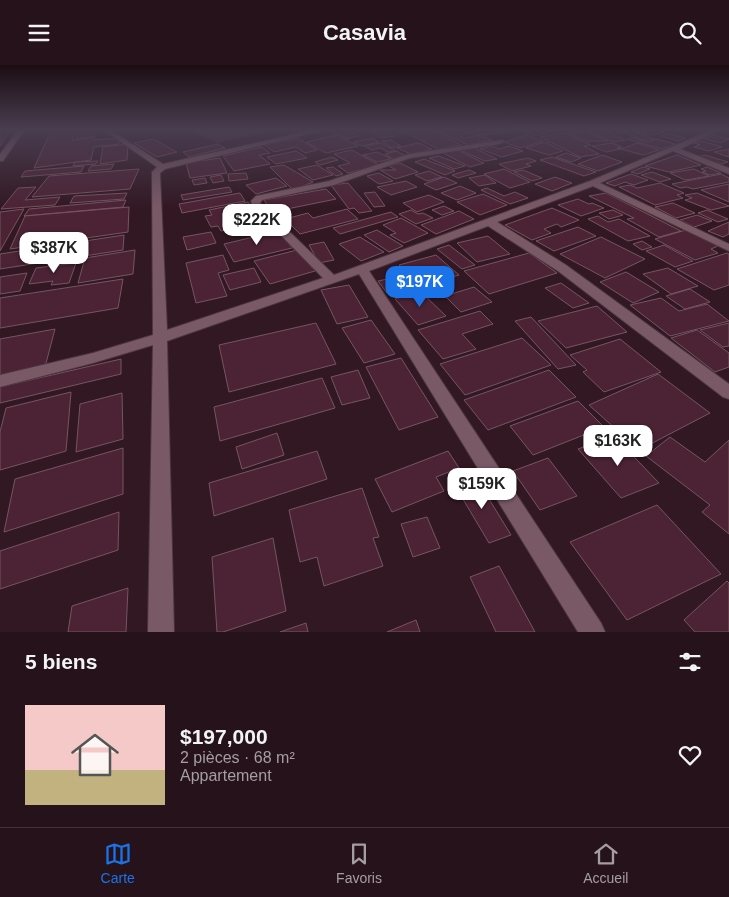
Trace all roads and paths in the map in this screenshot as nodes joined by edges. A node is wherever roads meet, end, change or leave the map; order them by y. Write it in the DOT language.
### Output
graph roads {
  1 [pos="145,155"];
  2 [pos="212,155"];
  3 [pos="413,155"];
  4 [pos="659,155"];
  5 [pos="690,155"];
  6 [pos="162,167"];
  7 [pos="729,171"];
  8 [pos="593,183"];
  9 [pos="490,222"];
  10 [pos="729,248"];
  11 [pos="362,269"];
  12 [pos="332,280"];
  13 [pos="160,338"];
  14 [pos="0,381"];
  15 [pos="729,393"];
  16 [pos="161,632"];
  17 [pos="592,632"];
  1 -- 6 [label="street"];
  2 -- 6 [label="street"];
  3 -- 12 [label="street"];
  4 -- 8 [label="street"];
  5 -- 7 [label="street"];
  6 -- 13 [label="street"];
  8 -- 9 [label="street"];
  8 -- 10 [label="street"];
  9 -- 11 [label="street"];
  9 -- 15 [label="street"];
  11 -- 12 [label="street"];
  11 -- 17 [label="street"];
  12 -- 13 [label="street"];
  13 -- 14 [label="street"];
  13 -- 16 [label="street"];
}
